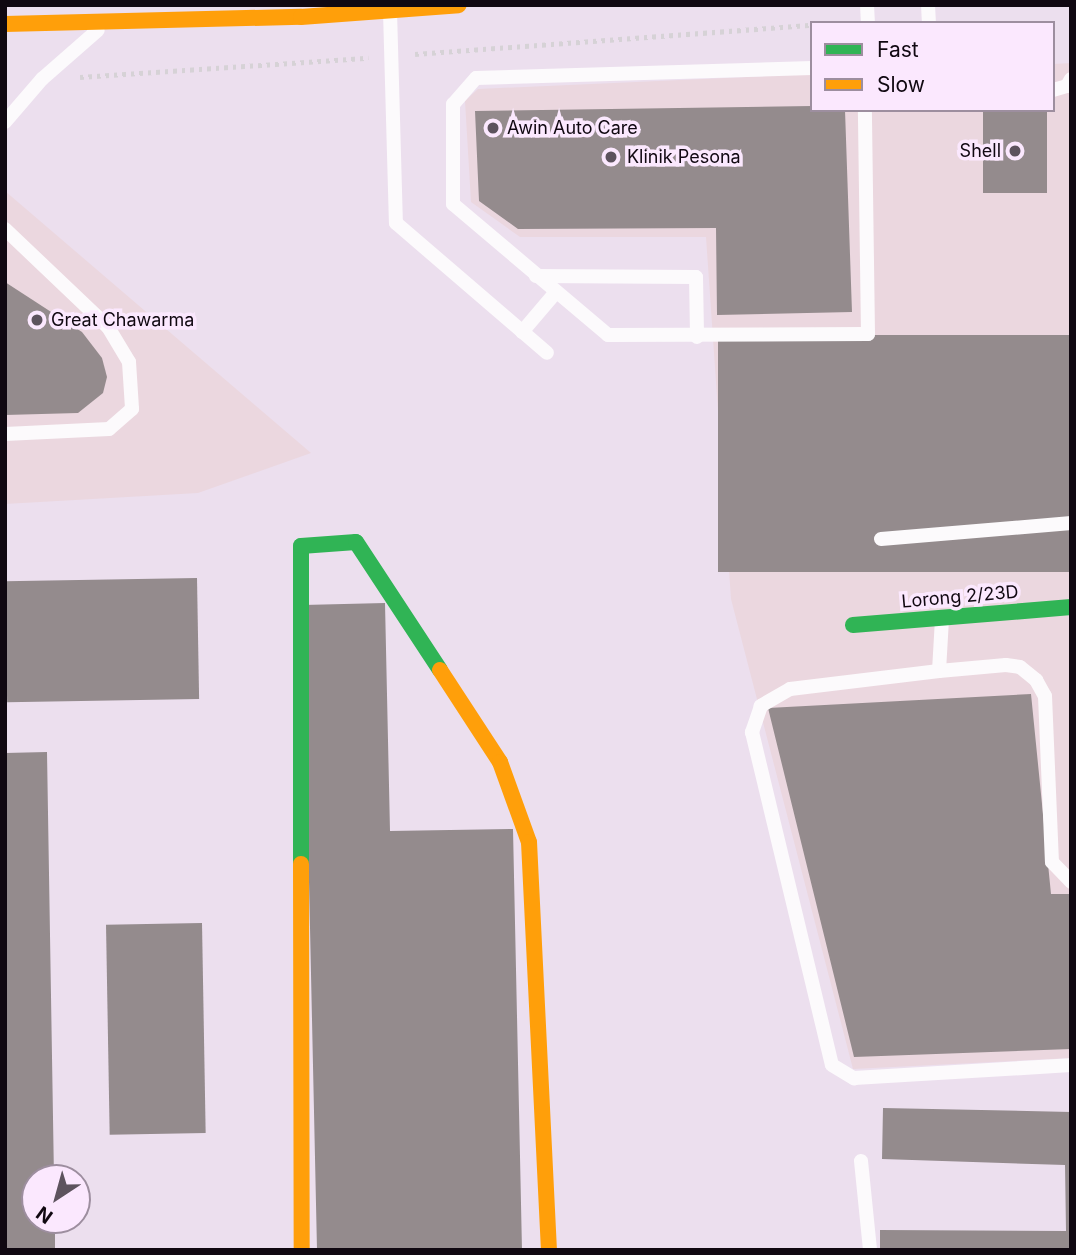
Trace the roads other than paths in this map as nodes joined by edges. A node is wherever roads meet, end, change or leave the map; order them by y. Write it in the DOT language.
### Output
graph roads {
  1 [pos="214,5"];
  2 [pos="459,5"];
  3 [pos="390,10"];
  4 [pos="246,19"];
  5 [pos="5,24"];
  6 [pos="105,25"];
  7 [pos="810,68"];
  8 [pos="1071,79"];
  9 [pos="1055,89"];
  10 [pos="865,112"];
  11 [pos="5,122"];
  12 [pos="5,229"];
  13 [pos="536,276"];
  14 [pos="556,292"];
  15 [pos="522,332"];
  16 [pos="697,337"];
  17 [pos="547,353"];
  18 [pos="5,434"];
  19 [pos="1071,523"];
  20 [pos="881,539"];
  21 [pos="1071,607"];
  22 [pos="942,617"];
  23 [pos="853,625"];
  24 [pos="939,671"];
  25 [pos="1071,882"];
  26 [pos="1071,1065"];
  27 [pos="861,1161"];
  28 [pos="302,1250"];
  29 [pos="549,1250"];
  30 [pos="870,1250"];
  1 -- 4 [label="street"];
  2 -- 3 [label="street"];
  3 -- 4 [label="street"];
  3 -- 15 [label="lane"];
  4 -- 6 [label="street"];
  5 -- 6 [label="street"];
  6 -- 11 [label="lane"];
  7 -- 13 [label="lane"];
  8 -- 9 [label="lane"];
  10 -- 16 [label="lane"];
  12 -- 18 [label="lane"];
  13 -- 14 [label="lane"];
  13 -- 16 [label="lane"];
  14 -- 15 [label="lane"];
  14 -- 16 [label="lane"];
  15 -- 17 [label="lane"];
  19 -- 20 [label="lane"];
  21 -- 22 [label="street, Lorong 2/23D"];
  22 -- 23 [label="street, Lorong 2/23D"];
  22 -- 24 [label="lane"];
  24 -- 25 [label="lane"];
  24 -- 26 [label="lane"];
  27 -- 30 [label="lane"];
  28 -- 29 [label="street"];
}
